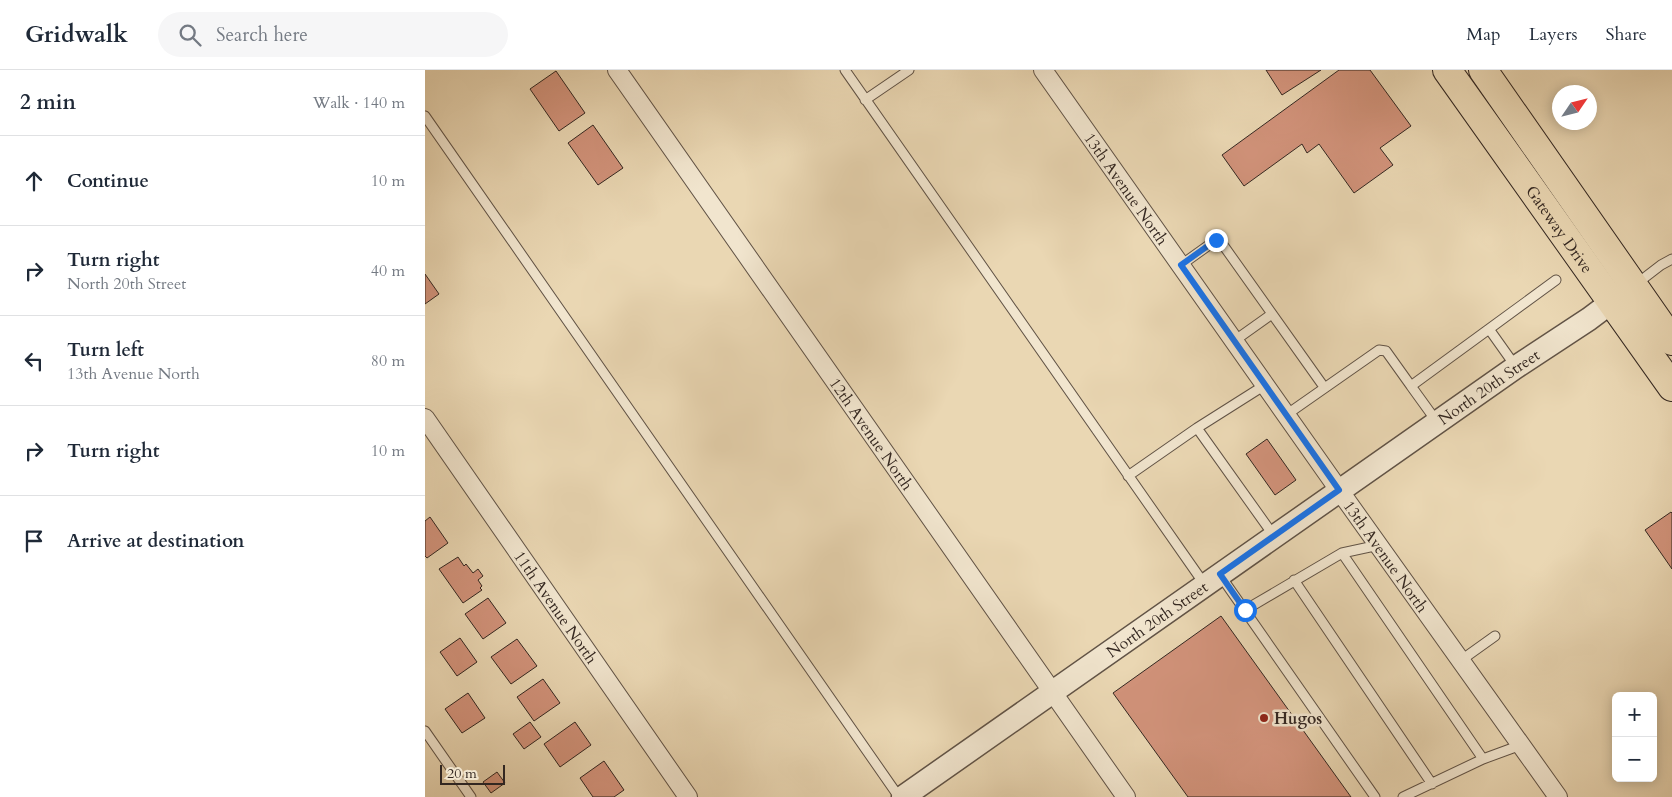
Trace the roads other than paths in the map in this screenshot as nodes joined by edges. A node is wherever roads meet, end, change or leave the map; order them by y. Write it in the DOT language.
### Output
graph roads {
  1 [pos="617,70"];
  2 [pos="845,70"];
  3 [pos="909,70"];
  4 [pos="1043,70"];
  5 [pos="1447,70"];
  6 [pos="1483,70"];
  7 [pos="865,100"];
  8 [pos="425,116"];
  9 [pos="1672,259"];
  10 [pos="1181,265"];
  11 [pos="1556,280"];
  12 [pos="1622,294"];
  13 [pos="1272,314"];
  14 [pos="1489,329"];
  15 [pos="1234,341"];
  16 [pos="1672,341"];
  17 [pos="1516,367"];
  18 [pos="1265,385"];
  19 [pos="1411,386"];
  20 [pos="1324,387"];
  21 [pos="1672,387"];
  22 [pos="1286,415"];
  23 [pos="425,418"];
  24 [pos="1437,422"];
  25 [pos="1197,428"];
  26 [pos="1128,476"];
  27 [pos="1339,490"];
  28 [pos="1275,536"];
  29 [pos="1379,545"];
  30 [pos="1342,552"];
  31 [pos="1212,580"];
  32 [pos="1294,580"];
  33 [pos="1245,610"];
  34 [pos="1495,636"];
  35 [pos="1460,661"];
  36 [pos="1053,693"];
  37 [pos="425,731"];
  38 [pos="1521,745"];
  39 [pos="1483,759"];
  40 [pos="1432,784"];
  41 [pos="471,797"];
  42 [pos="688,797"];
  43 [pos="899,797"];
  44 [pos="903,797"];
  45 [pos="1126,797"];
  46 [pos="1375,797"];
  47 [pos="1403,797"];
  48 [pos="1558,797"];
  1 -- 36 [label="street, 12th Avenue North"];
  2 -- 7 [label="lane"];
  3 -- 7 [label="lane"];
  4 -- 10 [label="street, 13th Avenue North"];
  5 -- 12 [label="highway, Gateway Drive"];
  6 -- 12 [label="highway, Gateway Drive"];
  7 -- 26 [label="lane"];
  8 -- 43 [label="lane"];
  9 -- 12 [label="lane"];
  10 -- 13 [label="lane"];
  10 -- 15 [label="street, 13th Avenue North"];
  11 -- 14 [label="lane"];
  12 -- 16 [label="highway, Gateway Drive"];
  12 -- 17 [label="street, North 20th Street"];
  12 -- 21 [label="highway, Gateway Drive"];
  13 -- 15 [label="lane"];
  13 -- 20 [label="lane"];
  14 -- 17 [label="lane"];
  14 -- 19 [label="lane"];
  15 -- 18 [label="street, 13th Avenue North"];
  17 -- 24 [label="street, North 20th Street"];
  18 -- 22 [label="street, 13th Avenue North"];
  18 -- 25 [label="lane"];
  19 -- 20 [label="lane"];
  19 -- 24 [label="lane"];
  20 -- 22 [label="lane"];
  22 -- 27 [label="street, 13th Avenue North"];
  23 -- 42 [label="street, 11th Avenue North"];
  24 -- 27 [label="street, North 20th Street"];
  25 -- 26 [label="lane"];
  25 -- 28 [label="lane"];
  26 -- 31 [label="lane"];
  27 -- 28 [label="street, North 20th Street"];
  27 -- 29 [label="street, 13th Avenue North"];
  28 -- 31 [label="street, North 20th Street"];
  29 -- 30 [label="lane"];
  29 -- 35 [label="street, 13th Avenue North"];
  30 -- 32 [label="lane"];
  30 -- 39 [label="lane"];
  31 -- 33 [label="lane"];
  31 -- 36 [label="street, North 20th Street"];
  32 -- 33 [label="lane"];
  32 -- 40 [label="lane"];
  33 -- 46 [label="lane"];
  34 -- 35 [label="lane"];
  35 -- 38 [label="street, 13th Avenue North"];
  36 -- 44 [label="street, North 20th Street"];
  36 -- 45 [label="street, 12th Avenue North"];
  37 -- 41 [label="lane"];
  38 -- 39 [label="lane"];
  38 -- 48 [label="street, 13th Avenue North"];
  39 -- 40 [label="lane"];
  40 -- 47 [label="lane"];
}
